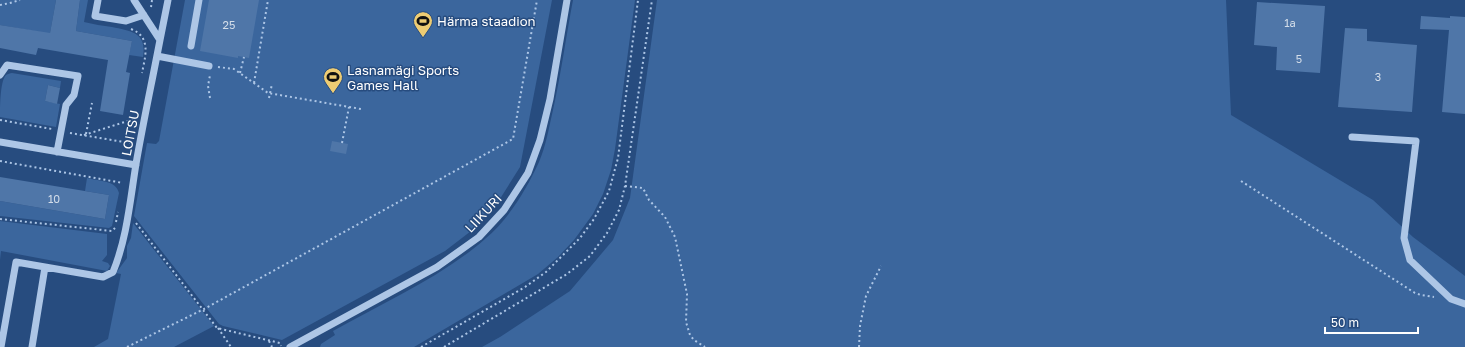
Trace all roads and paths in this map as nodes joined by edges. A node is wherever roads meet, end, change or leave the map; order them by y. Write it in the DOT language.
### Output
graph roads {
  1 [pos="20,0"];
  2 [pos="98,0"];
  3 [pos="134,0"];
  4 [pos="168,0"];
  5 [pos="199,0"];
  6 [pos="268,0"];
  7 [pos="537,0"];
  8 [pos="567,0"];
  9 [pos="638,0"];
  10 [pos="652,0"];
  11 [pos="0,5"];
  12 [pos="144,15"];
  13 [pos="125,28"];
  14 [pos="160,40"];
  15 [pos="191,46"];
  16 [pos="157,56"];
  17 [pos="244,57"];
  18 [pos="210,66"];
  19 [pos="142,73"];
  20 [pos="240,74"];
  21 [pos="0,75"];
  22 [pos="254,83"];
  23 [pos="272,84"];
  24 [pos="270,93"];
  25 [pos="210,98"];
  26 [pos="269,98"];
  27 [pos="92,103"];
  28 [pos="348,107"];
  29 [pos="361,109"];
  30 [pos="0,120"];
  31 [pos="133,125"];
  32 [pos="61,131"];
  33 [pos="84,134"];
  34 [pos="131,137"];
  35 [pos="1352,137"];
  36 [pos="0,142"];
  37 [pos="342,143"];
  38 [pos="57,152"];
  39 [pos="0,161"];
  40 [pos="136,165"];
  41 [pos="1241,181"];
  42 [pos="123,183"];
  43 [pos="626,186"];
  44 [pos="119,206"];
  45 [pos="129,214"];
  46 [pos="0,219"];
  47 [pos="881,266"];
  48 [pos="45,267"];
  49 [pos="1451,299"];
  50 [pos="1465,304"];
  51 [pos="204,309"];
  52 [pos="218,328"];
  53 [pos="269,341"];
  54 [pos="1,347"];
  55 [pos="32,347"];
  56 [pos="127,347"];
  57 [pos="232,347"];
  58 [pos="272,347"];
  59 [pos="282,347"];
  60 [pos="290,347"];
  61 [pos="421,347"];
  62 [pos="444,347"];
  63 [pos="705,347"];
  64 [pos="859,347"];
  1 -- 11 [label="path"];
  2 -- 12 [label="street"];
  3 -- 12 [label="street"];
  4 -- 14 [label="street, LOITSU"];
  5 -- 15 [label="street"];
  6 -- 22 [label="path"];
  7 -- 51 [label="path"];
  8 -- 60 [label="street, LIIKURI"];
  9 -- 61 [label="path"];
  10 -- 43 [label="path"];
  12 -- 14 [label="street"];
  13 -- 19 [label="path"];
  14 -- 16 [label="street, LOITSU"];
  16 -- 18 [label="street"];
  16 -- 40 [label="street, LOITSU"];
  17 -- 20 [label="path"];
  18 -- 20 [label="path"];
  18 -- 25 [label="path"];
  20 -- 22 [label="path"];
  21 -- 32 [label="street"];
  22 -- 24 [label="path"];
  23 -- 24 [label="path"];
  24 -- 26 [label="path"];
  24 -- 28 [label="path"];
  27 -- 33 [label="path"];
  28 -- 29 [label="path"];
  28 -- 37 [label="path"];
  30 -- 32 [label="path"];
  31 -- 33 [label="path"];
  32 -- 33 [label="path"];
  32 -- 38 [label="street"];
  33 -- 34 [label="path"];
  35 -- 49 [label="street"];
  36 -- 38 [label="street, LOITSU"];
  38 -- 40 [label="street, LOITSU"];
  39 -- 42 [label="path"];
  40 -- 45 [label="street"];
  41 -- 49 [label="path"];
  43 -- 62 [label="path"];
  43 -- 63 [label="path"];
  44 -- 46 [label="path"];
  45 -- 48 [label="street"];
  45 -- 51 [label="path"];
  47 -- 64 [label="path"];
  48 -- 54 [label="street"];
  48 -- 55 [label="street"];
  49 -- 50 [label="street"];
  51 -- 52 [label="path"];
  51 -- 56 [label="path"];
  52 -- 53 [label="path"];
  52 -- 57 [label="path"];
  53 -- 58 [label="path"];
  53 -- 59 [label="path"];
}
